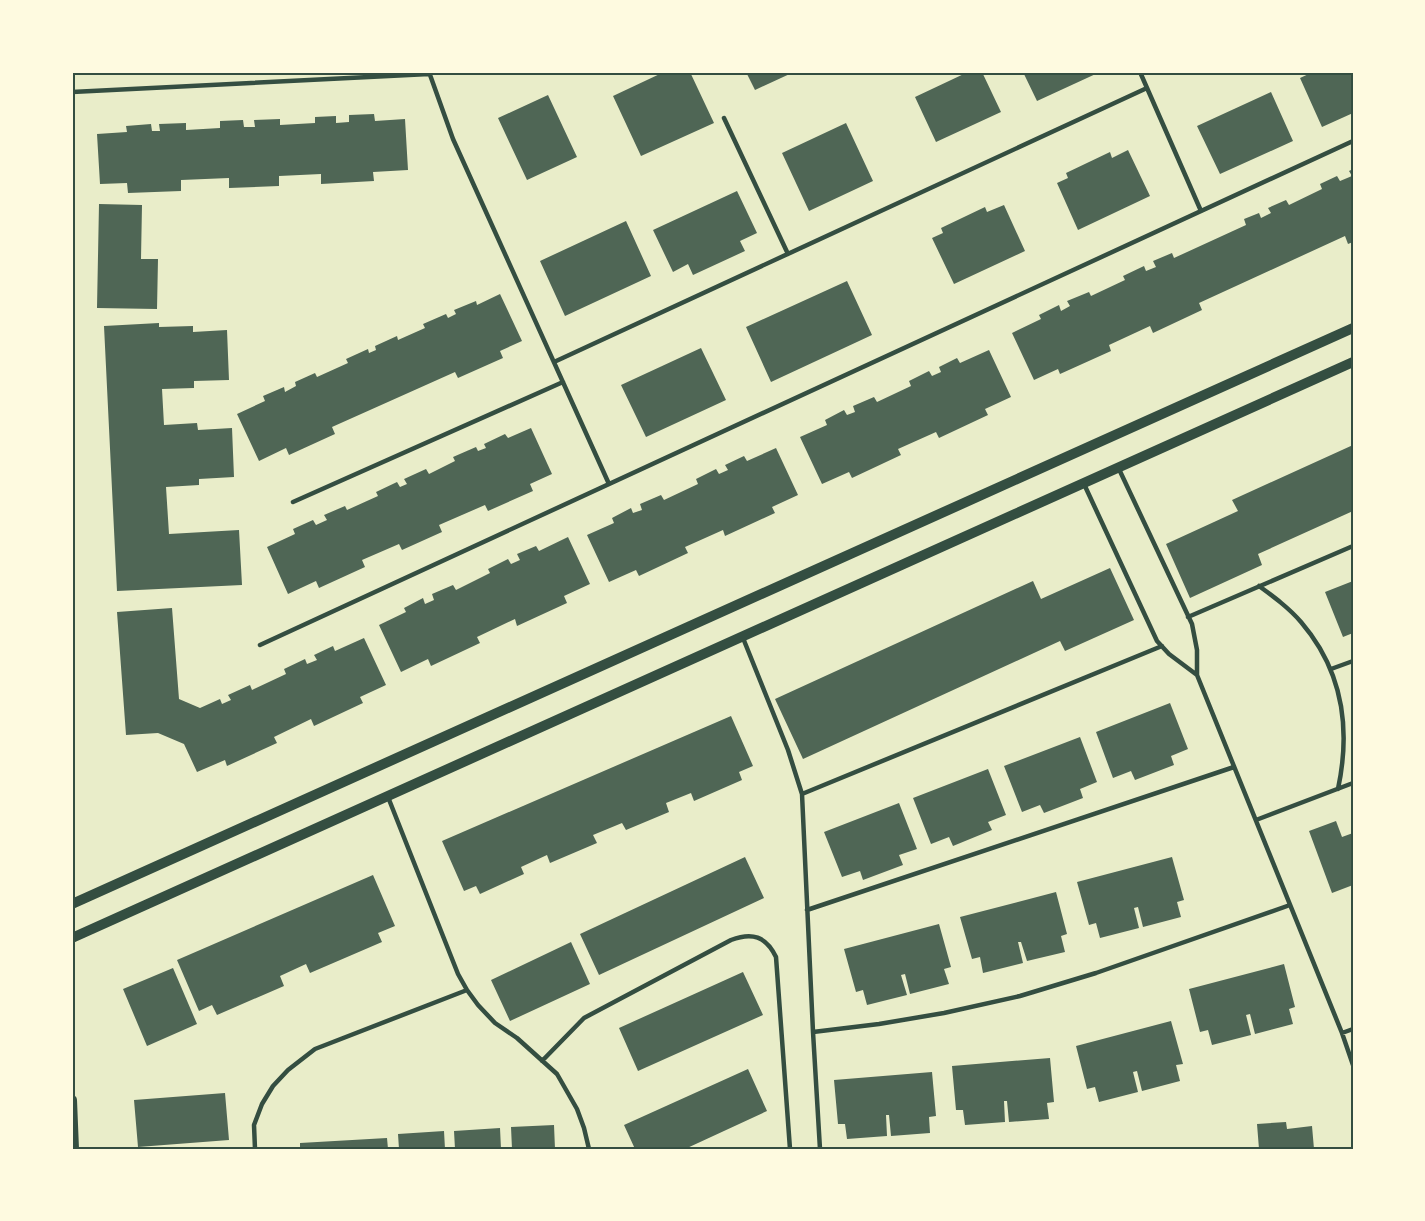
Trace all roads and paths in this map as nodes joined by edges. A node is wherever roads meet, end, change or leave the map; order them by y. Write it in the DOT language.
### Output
graph roads {
  1 [pos="1140,72"];
  2 [pos="429,73"];
  3 [pos="1147,88"];
  4 [pos="72,92"];
  5 [pos="724,118"];
  6 [pos="1353,141"];
  7 [pos="1201,211"];
  8 [pos="788,254"];
  9 [pos="1353,328"];
  10 [pos="554,362"];
  11 [pos="1353,362"];
  12 [pos="562,382"];
  13 [pos="1118,467"];
  14 [pos="1083,483"];
  15 [pos="609,484"];
  16 [pos="293,502"];
  17 [pos="1353,546"];
  18 [pos="1259,586"];
  19 [pos="1188,617"];
  20 [pos="742,637"];
  21 [pos="260,645"];
  22 [pos="1162,646"];
  23 [pos="1353,661"];
  24 [pos="1331,669"];
  25 [pos="1197,675"];
  26 [pos="1234,766"];
  27 [pos="1353,783"];
  28 [pos="1338,789"];
  29 [pos="802,794"];
  30 [pos="388,796"];
  31 [pos="1256,820"];
  32 [pos="72,904"];
  33 [pos="1290,905"];
  34 [pos="807,910"];
  35 [pos="72,938"];
  36 [pos="467,990"];
  37 [pos="1353,1029"];
  38 [pos="813,1032"];
  39 [pos="1342,1033"];
  40 [pos="542,1061"];
  41 [pos="1353,1065"];
  42 [pos="72,1100"];
  43 [pos="74,1149"];
  44 [pos="255,1149"];
  45 [pos="589,1149"];
  46 [pos="790,1149"];
  47 [pos="820,1149"];
  1 -- 3 [label="lane"];
  2 -- 4 [label="lane"];
  2 -- 10 [label="lane"];
  3 -- 7 [label="lane"];
  3 -- 8 [label="lane"];
  5 -- 8 [label="lane"];
  6 -- 7 [label="lane"];
  7 -- 15 [label="lane"];
  8 -- 10 [label="lane"];
  9 -- 32 [label="street"];
  10 -- 12 [label="lane"];
  11 -- 13 [label="street"];
  12 -- 15 [label="lane"];
  12 -- 16 [label="lane"];
  13 -- 14 [label="street"];
  13 -- 19 [label="lane"];
  14 -- 20 [label="street"];
  14 -- 22 [label="lane"];
  15 -- 21 [label="lane"];
  17 -- 18 [label="lane"];
  18 -- 19 [label="lane"];
  18 -- 24 [label="lane"];
  19 -- 25 [label="lane"];
  20 -- 29 [label="lane"];
  20 -- 30 [label="street"];
  22 -- 25 [label="lane"];
  22 -- 29 [label="lane"];
  23 -- 24 [label="lane"];
  24 -- 28 [label="lane"];
  25 -- 26 [label="lane"];
  26 -- 31 [label="lane"];
  26 -- 34 [label="lane"];
  27 -- 28 [label="lane"];
  28 -- 31 [label="lane"];
  29 -- 34 [label="lane"];
  30 -- 35 [label="street"];
  30 -- 36 [label="lane"];
  31 -- 33 [label="lane"];
  33 -- 38 [label="lane"];
  33 -- 39 [label="lane"];
  34 -- 38 [label="lane"];
  36 -- 40 [label="lane"];
  36 -- 44 [label="lane"];
  37 -- 39 [label="lane"];
  38 -- 47 [label="lane"];
  39 -- 41 [label="lane"];
  40 -- 45 [label="lane"];
  40 -- 46 [label="lane"];
  42 -- 43 [label="street"];
}
